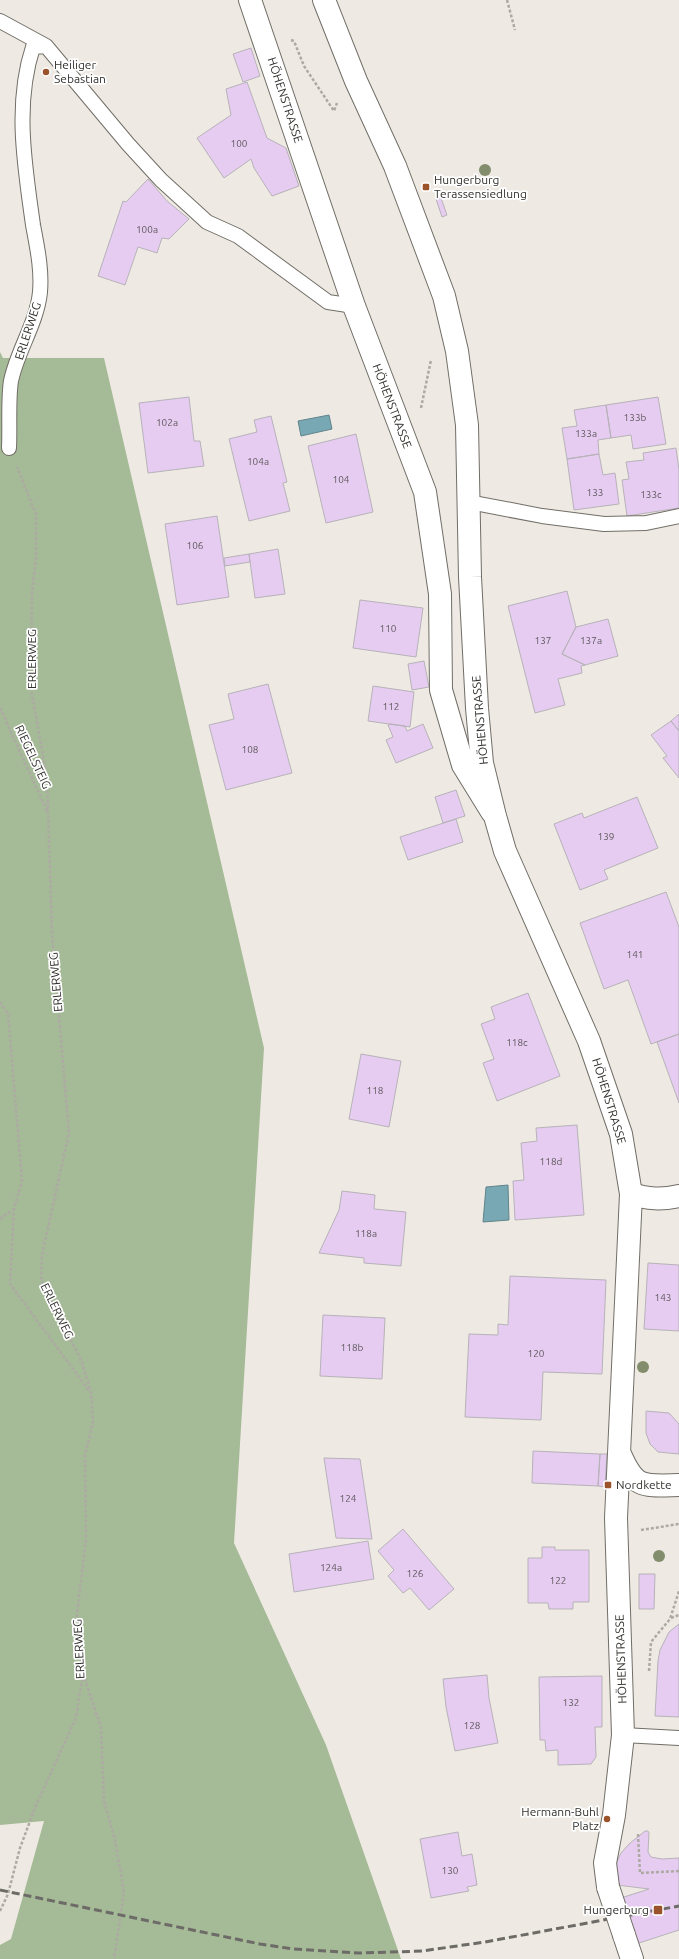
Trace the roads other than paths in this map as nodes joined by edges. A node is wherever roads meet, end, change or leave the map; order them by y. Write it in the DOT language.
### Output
graph roads {
  1 [pos="250,0"];
  2 [pos="324,0"];
  3 [pos="0,21"];
  4 [pos="46,46"];
  5 [pos="354,306"];
  6 [pos="10,448"];
  7 [pos="470,502"];
  8 [pos="679,516"];
  9 [pos="495,816"];
  10 [pos="631,1194"];
  11 [pos="679,1196"];
  12 [pos="620,1454"];
  13 [pos="679,1485"];
  14 [pos="623,1735"];
  15 [pos="679,1738"];
  16 [pos="632,1959"];
  1 -- 5 [label="street, HÖHENSTRASSE"];
  2 -- 7 [label="street, HÖHENSTRASSE"];
  3 -- 4 [label="lane"];
  4 -- 5 [label="lane"];
  4 -- 6 [label="lane, ERLERWEG"];
  5 -- 9 [label="street, HÖHENSTRASSE"];
  7 -- 8 [label="lane"];
  7 -- 9 [label="street, HÖHENSTRASSE"];
  9 -- 10 [label="street, HÖHENSTRASSE"];
  10 -- 11 [label="street"];
  10 -- 12 [label="street, HÖHENSTRASSE"];
  12 -- 13 [label="street, HÖHENSTRASSE"];
  12 -- 14 [label="street, HÖHENSTRASSE"];
  14 -- 15 [label="lane"];
  14 -- 16 [label="street, HÖHENSTRASSE, bridge"];
}
